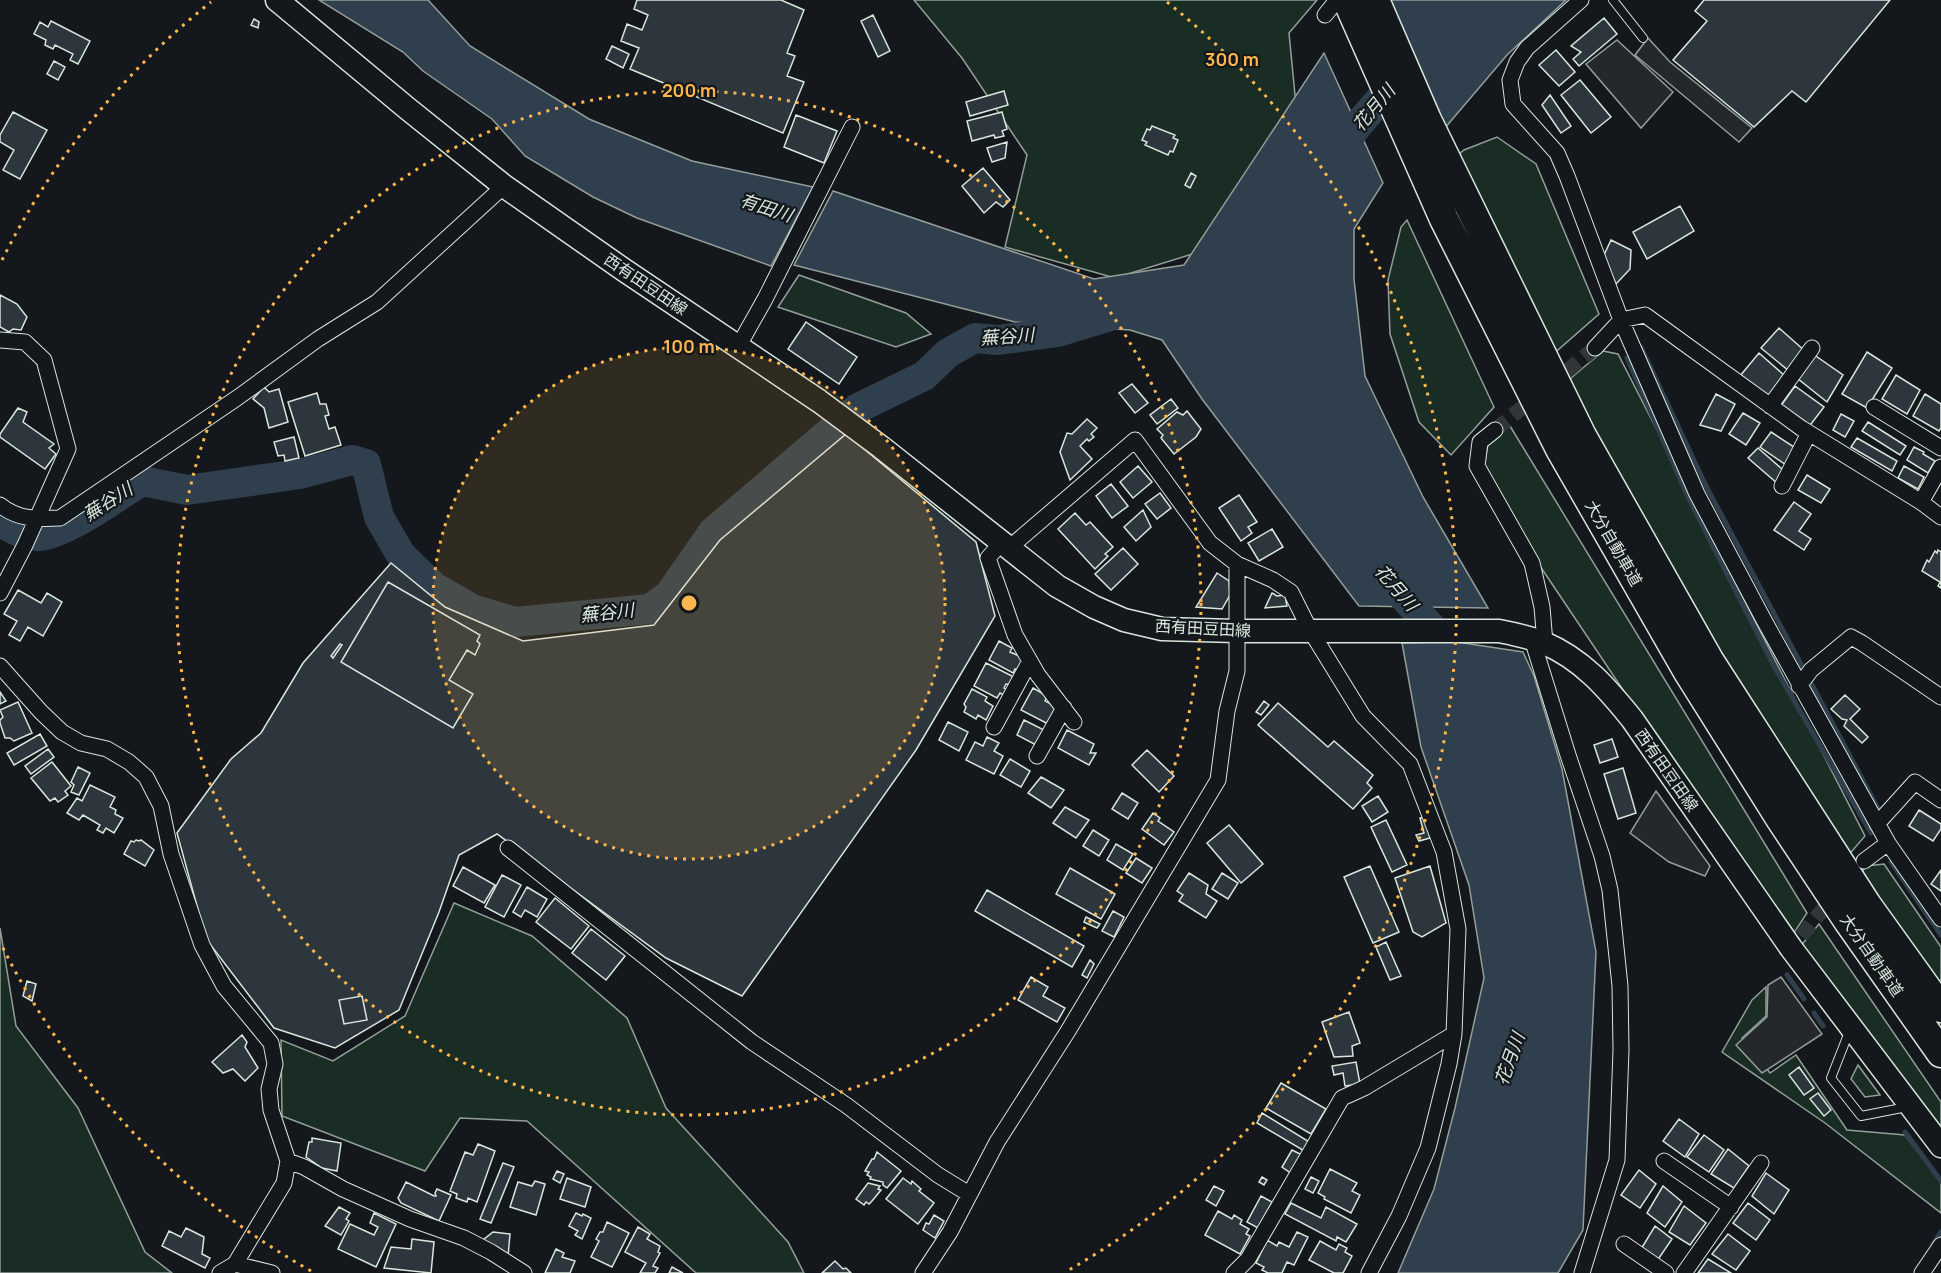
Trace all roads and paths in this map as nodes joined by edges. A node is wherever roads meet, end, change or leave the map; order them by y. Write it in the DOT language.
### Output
graph roads {
  1 [pos="277,0"];
  2 [pos="1337,0"];
  3 [pos="1375,0"];
  4 [pos="1581,0"];
  5 [pos="1613,0"];
  6 [pos="1336,8"];
  7 [pos="1643,38"];
  8 [pos="852,127"];
  9 [pos="504,186"];
  10 [pos="1456,211"];
  11 [pos="1621,320"];
  12 [pos="0,340"];
  13 [pos="738,347"];
  14 [pos="1595,348"];
  15 [pos="1812,348"];
  16 [pos="1770,406"];
  17 [pos="1874,407"];
  18 [pos="1495,430"];
  19 [pos="1809,433"];
  20 [pos="1941,448"];
  21 [pos="1941,467"];
  22 [pos="1782,486"];
  23 [pos="1921,502"];
  24 [pos="0,506"];
  25 [pos="1941,517"];
  26 [pos="36,522"];
  27 [pos="1006,545"];
  28 [pos="1237,564"];
  29 [pos="0,593"];
  30 [pos="1319,630"];
  31 [pos="1236,631"];
  32 [pos="1539,641"];
  33 [pos="1030,661"];
  34 [pos="0,666"];
  35 [pos="1804,679"];
  36 [pos="1941,697"];
  37 [pos="1064,708"];
  38 [pos="1074,722"];
  39 [pos="993,727"];
  40 [pos="1037,756"];
  41 [pos="1941,800"];
  42 [pos="1881,820"];
  43 [pos="1888,843"];
  44 [pos="508,848"];
  45 [pos="1864,861"];
  46 [pos="1941,920"];
  47 [pos="1941,1008"];
  48 [pos="1851,1027"];
  49 [pos="1454,1034"];
  50 [pos="1941,1053"];
  51 [pos="1911,1107"];
  52 [pos="1941,1146"];
  53 [pos="288,1161"];
  54 [pos="1664,1161"];
  55 [pos="1761,1163"];
  56 [pos="969,1194"];
  57 [pos="1731,1207"];
  58 [pos="1624,1244"];
  59 [pos="1941,1245"];
  60 [pos="235,1264"];
  61 [pos="220,1273"];
  62 [pos="272,1273"];
  63 [pos="524,1273"];
  64 [pos="923,1273"];
  65 [pos="1234,1273"];
  66 [pos="1369,1273"];
  67 [pos="1582,1273"];
  68 [pos="1666,1273"];
  69 [pos="1684,1273"];
  70 [pos="1922,1273"];
  1 -- 9 [label="main road, 西有田豆田線"];
  2 -- 6 [label="street"];
  3 -- 10 [label="highway, 大分自動車道"];
  4 -- 11 [label="street"];
  5 -- 7 [label="lane"];
  6 -- 10 [label="highway, 大分自動車道"];
  8 -- 13 [label="street"];
  9 -- 13 [label="main road, 西有田豆田線"];
  9 -- 26 [label="street"];
  10 -- 47 [label="highway, 大分自動車道"];
  10 -- 50 [label="highway, 大分自動車道"];
  11 -- 14 [label="street"];
  11 -- 16 [label="street"];
  11 -- 35 [label="street"];
  12 -- 26 [label="street"];
  13 -- 27 [label="main road, 西有田豆田線"];
  15 -- 16 [label="street"];
  16 -- 19 [label="street"];
  17 -- 20 [label="street"];
  18 -- 32 [label="street"];
  19 -- 22 [label="street"];
  19 -- 23 [label="street"];
  21 -- 23 [label="street"];
  23 -- 25 [label="street"];
  24 -- 26 [label="street"];
  26 -- 29 [label="street"];
  27 -- 28 [label="street"];
  27 -- 31 [label="main road, 西有田豆田線"];
  27 -- 33 [label="street"];
  28 -- 30 [label="street"];
  28 -- 31 [label="street"];
  30 -- 31 [label="main road, 西有田豆田線"];
  30 -- 32 [label="main road, 西有田豆田線"];
  30 -- 49 [label="street"];
  31 -- 56 [label="street"];
  32 -- 48 [label="main road, 西有田豆田線"];
  32 -- 67 [label="street"];
  33 -- 37 [label="street"];
  33 -- 39 [label="street"];
  34 -- 53 [label="street"];
  35 -- 36 [label="street"];
  35 -- 42 [label="street"];
  37 -- 38 [label="street"];
  37 -- 40 [label="street"];
  41 -- 42 [label="street"];
  42 -- 43 [label="street"];
  43 -- 45 [label="street"];
  43 -- 46 [label="street"];
  44 -- 56 [label="street"];
  48 -- 51 [label="main road, 西有田豆田線"];
  48 -- 51 [label="lane"];
  49 -- 65 [label="street"];
  49 -- 66 [label="street"];
  51 -- 52 [label="main road, 西有田豆田線"];
  53 -- 60 [label="street"];
  53 -- 63 [label="street"];
  54 -- 57 [label="street"];
  55 -- 57 [label="street"];
  56 -- 64 [label="street"];
  57 -- 69 [label="street"];
  58 -- 68 [label="street"];
  59 -- 70 [label="street"];
  60 -- 61 [label="street"];
  60 -- 62 [label="street"];
}
